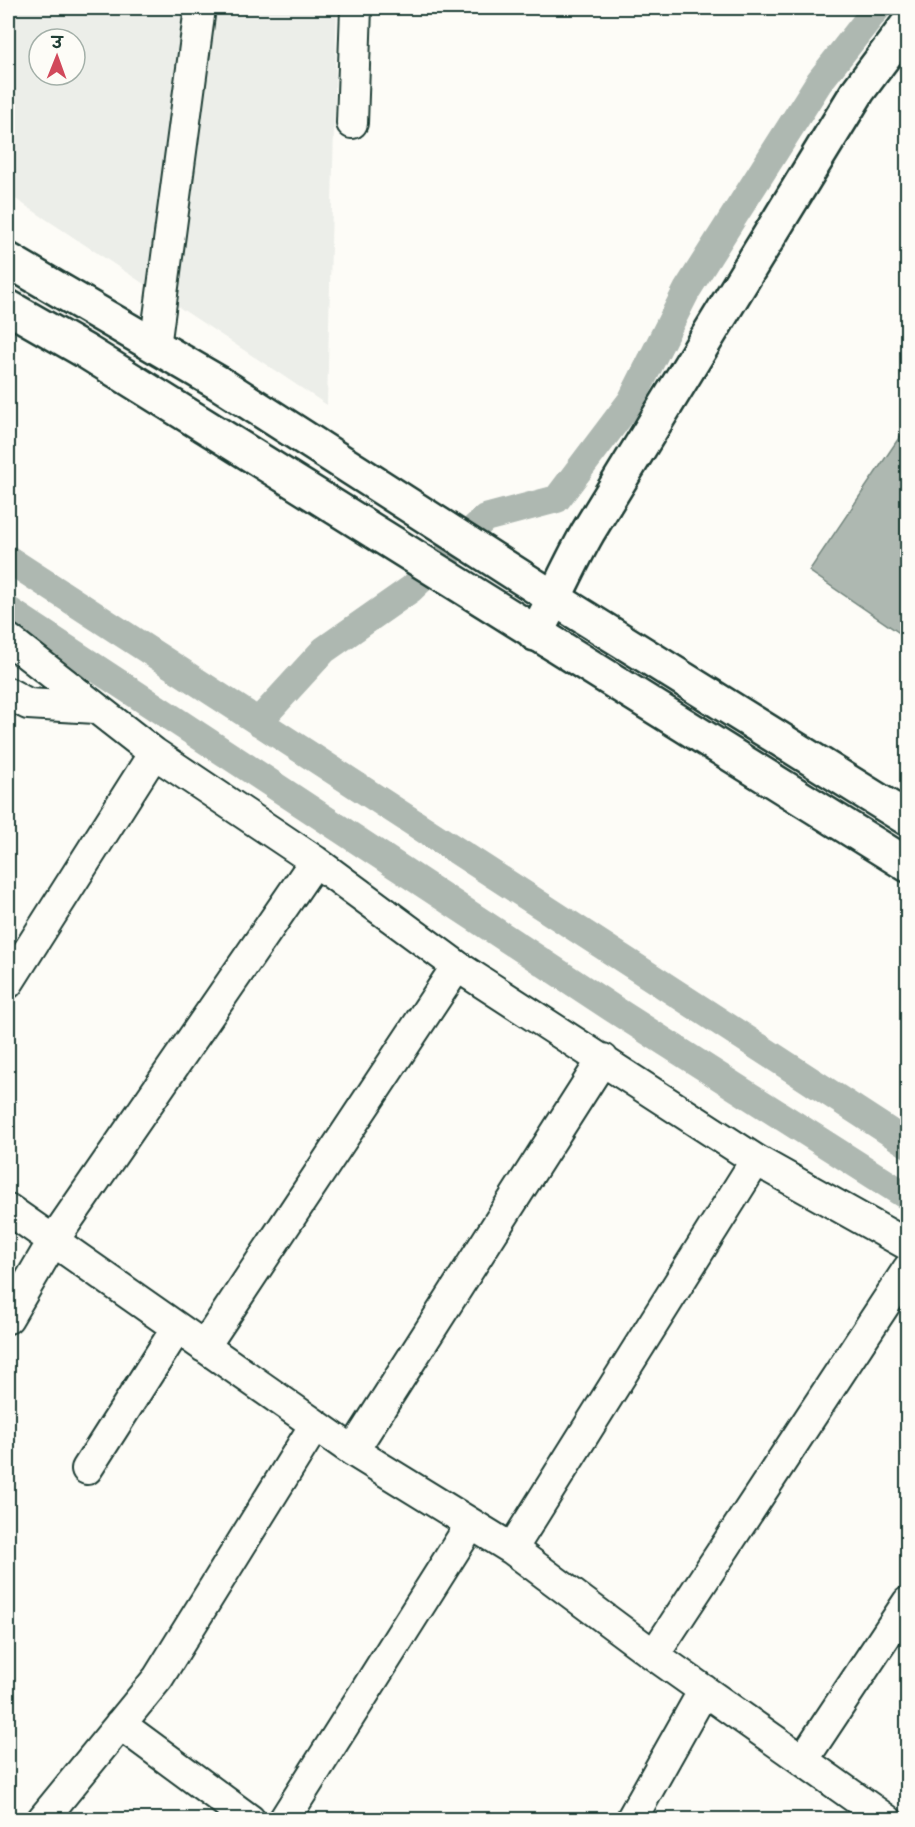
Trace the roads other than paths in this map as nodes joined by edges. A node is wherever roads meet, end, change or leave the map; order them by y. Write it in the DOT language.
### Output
graph roads {
  1 [pos="200,8"];
  2 [pos="356,8"];
  3 [pos="908,24"];
  4 [pos="352,123"];
  5 [pos="8,260"];
  6 [pos="8,307"];
  7 [pos="155,347"];
  8 [pos="555,599"];
  9 [pos="535,634"];
  10 [pos="8,639"];
  11 [pos="8,693"];
  12 [pos="96,708"];
  13 [pos="153,753"];
  14 [pos="908,819"];
  15 [pos="315,861"];
  16 [pos="908,865"];
  17 [pos="457,966"];
  18 [pos="8,983"];
  19 [pos="603,1059"];
  20 [pos="756,1160"];
  21 [pos="8,1209"];
  22 [pos="53,1242"];
  23 [pos="908,1245"];
  24 [pos="908,1269"];
  25 [pos="8,1317"];
  26 [pos="177,1328"];
  27 [pos="204,1347"];
  28 [pos="315,1425"];
  29 [pos="353,1452"];
  30 [pos="87,1469"];
  31 [pos="471,1524"];
  32 [pos="512,1550"];
  33 [pos="908,1602"];
  34 [pos="654,1655"];
  35 [pos="704,1690"];
  36 [pos="120,1724"];
  37 [pos="803,1760"];
  38 [pos="42,1820"];
  39 [pos="250,1820"];
  40 [pos="284,1820"];
  41 [pos="631,1820"];
  42 [pos="887,1820"];
  1 -- 7 [label="street"];
  2 -- 4 [label="street"];
  3 -- 8 [label="main road"];
  5 -- 7 [label="main road"];
  6 -- 9 [label="main road"];
  7 -- 8 [label="main road"];
  8 -- 9 [label="main road"];
  8 -- 14 [label="main road"];
  9 -- 16 [label="main road"];
  10 -- 12 [label="street"];
  11 -- 12 [label="street"];
  12 -- 13 [label="street"];
  13 -- 15 [label="street"];
  13 -- 18 [label="street"];
  15 -- 17 [label="street"];
  15 -- 22 [label="street"];
  17 -- 19 [label="street"];
  17 -- 27 [label="street"];
  19 -- 20 [label="street"];
  19 -- 29 [label="street"];
  20 -- 23 [label="street"];
  20 -- 32 [label="street"];
  21 -- 22 [label="street"];
  22 -- 25 [label="street"];
  22 -- 26 [label="street"];
  24 -- 34 [label="street"];
  26 -- 27 [label="street"];
  26 -- 30 [label="street"];
  27 -- 28 [label="street"];
  28 -- 29 [label="street"];
  28 -- 36 [label="street"];
  29 -- 31 [label="street"];
  31 -- 32 [label="street"];
  31 -- 40 [label="street"];
  32 -- 34 [label="street"];
  33 -- 37 [label="street"];
  34 -- 35 [label="street"];
  35 -- 37 [label="street"];
  35 -- 41 [label="street"];
  36 -- 38 [label="street"];
  36 -- 39 [label="street"];
  37 -- 42 [label="street"];
}
